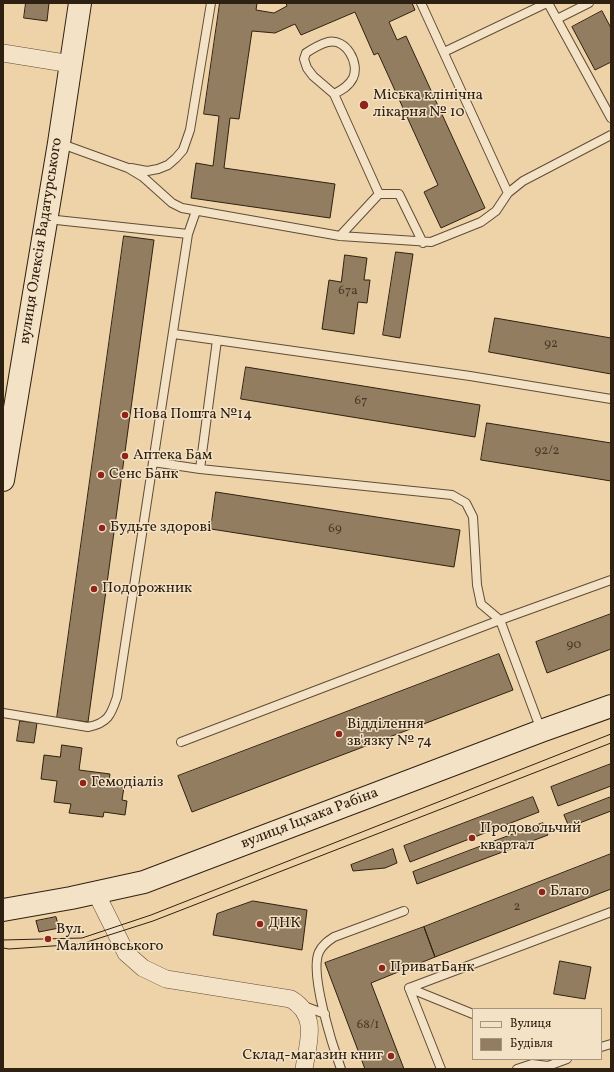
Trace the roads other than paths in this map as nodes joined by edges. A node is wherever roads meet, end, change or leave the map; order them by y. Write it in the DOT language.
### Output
graph roads {
  1 [pos="80,3"];
  2 [pos="211,3"];
  3 [pos="421,3"];
  4 [pos="548,3"];
  5 [pos="589,3"];
  6 [pos="557,19"];
  7 [pos="444,52"];
  8 [pos="3,53"];
  9 [pos="71,64"];
  10 [pos="334,94"];
  11 [pos="609,108"];
  12 [pos="611,118"];
  13 [pos="611,135"];
  14 [pos="59,143"];
  15 [pos="128,168"];
  16 [pos="379,194"];
  17 [pos="508,194"];
  18 [pos="196,211"];
  19 [pos="46,219"];
  20 [pos="188,234"];
  21 [pos="340,236"];
  22 [pos="423,243"];
  23 [pos="174,334"];
  24 [pos="217,340"];
  25 [pos="611,400"];
  26 [pos="153,462"];
  27 [pos="200,468"];
  28 [pos="3,480"];
  29 [pos="611,580"];
  30 [pos="500,620"];
  31 [pos="611,706"];
  32 [pos="3,713"];
  33 [pos="541,731"];
  34 [pos="181,742"];
  35 [pos="96,893"];
  36 [pos="404,911"];
  37 [pos="4,912"];
  38 [pos="611,912"];
  39 [pos="410,988"];
  40 [pos="303,1009"];
  41 [pos="325,1014"];
  42 [pos="472,1014"];
  43 [pos="564,1060"];
  44 [pos="531,1062"];
  45 [pos="304,1069"];
  46 [pos="341,1069"];
  47 [pos="441,1069"];
  48 [pos="517,1069"];
  1 -- 9 [label="street, вулиця Олексія Вадатурського"];
  2 -- 15 [label="lane"];
  3 -- 7 [label="lane"];
  4 -- 6 [label="lane"];
  4 -- 7 [label="lane"];
  5 -- 6 [label="lane"];
  6 -- 11 [label="lane"];
  7 -- 17 [label="lane"];
  8 -- 9 [label="street"];
  9 -- 14 [label="street, вулиця Олексія Вадатурського"];
  10 -- 10 [label="lane"];
  10 -- 16 [label="lane"];
  11 -- 12 [label="lane"];
  13 -- 17 [label="lane"];
  14 -- 15 [label="lane"];
  14 -- 19 [label="street, вулиця Олексія Вадатурського"];
  15 -- 18 [label="lane"];
  16 -- 21 [label="lane"];
  16 -- 22 [label="lane"];
  17 -- 22 [label="lane"];
  18 -- 20 [label="lane"];
  18 -- 21 [label="lane"];
  19 -- 20 [label="lane"];
  19 -- 28 [label="street, вулиця Олексія Вадатурського"];
  20 -- 23 [label="lane"];
  21 -- 22 [label="lane"];
  23 -- 24 [label="lane"];
  23 -- 26 [label="lane"];
  24 -- 25 [label="lane"];
  24 -- 27 [label="lane"];
  26 -- 27 [label="lane"];
  26 -- 32 [label="lane"];
  27 -- 30 [label="lane"];
  29 -- 30 [label="lane"];
  30 -- 33 [label="lane"];
  30 -- 34 [label="lane"];
  31 -- 33 [label="street, вулиця Іцхака Рабіна"];
  33 -- 35 [label="street, вулиця Іцхака Рабіна"];
  35 -- 37 [label="street, вулиця Іцхака Рабіна"];
  35 -- 40 [label="street"];
  36 -- 41 [label="lane"];
  38 -- 39 [label="lane"];
  39 -- 42 [label="lane"];
  39 -- 47 [label="lane"];
  40 -- 41 [label="lane"];
  40 -- 45 [label="street"];
  41 -- 46 [label="lane"];
  43 -- 44 [label="lane"];
  44 -- 48 [label="lane"];
}
